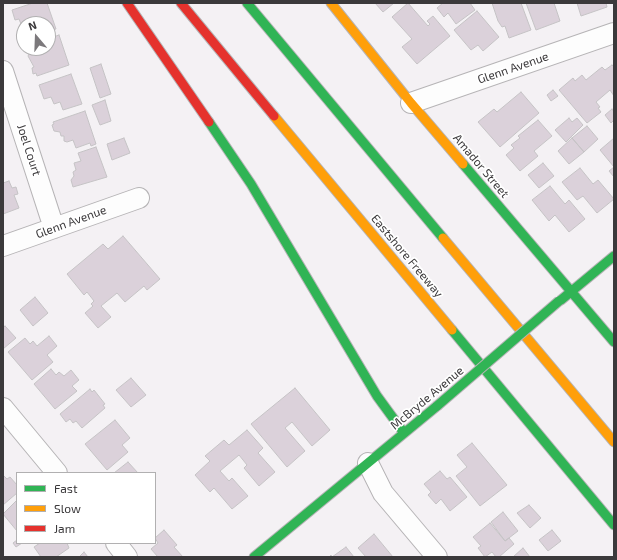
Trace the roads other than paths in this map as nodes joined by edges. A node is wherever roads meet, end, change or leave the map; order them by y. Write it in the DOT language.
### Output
graph roads {
  1 [pos="127,3"];
  2 [pos="181,3"];
  3 [pos="247,3"];
  4 [pos="331,3"];
  5 [pos="614,33"];
  6 [pos="3,71"];
  7 [pos="411,103"];
  8 [pos="139,198"];
  9 [pos="54,228"];
  10 [pos="3,246"];
  11 [pos="614,256"];
  12 [pos="571,291"];
  13 [pos="614,342"];
  14 [pos="3,408"];
  15 [pos="404,433"];
  16 [pos="614,442"];
  17 [pos="368,463"];
  18 [pos="56,472"];
  19 [pos="614,525"];
  20 [pos="117,544"];
  21 [pos="127,557"];
  22 [pos="254,557"];
  23 [pos="436,557"];
  1 -- 15 [label="main road"];
  2 -- 19 [label="main road, Eastshore Freeway"];
  3 -- 16 [label="main road"];
  4 -- 7 [label="main road, Amador Street"];
  5 -- 7 [label="street, Glenn Avenue"];
  6 -- 9 [label="street, Joel Court"];
  7 -- 12 [label="main road, Amador Street"];
  8 -- 9 [label="street, Glenn Avenue"];
  9 -- 10 [label="street, Glenn Avenue"];
  11 -- 12 [label="main road, McBryde Avenue"];
  12 -- 13 [label="main road, Amador Street"];
  12 -- 15 [label="main road, McBryde Avenue, bridge"];
  14 -- 18 [label="street"];
  15 -- 17 [label="main road, McBryde Avenue"];
  17 -- 22 [label="main road, McBryde Avenue"];
  17 -- 23 [label="street"];
  20 -- 21 [label="street"];
}
